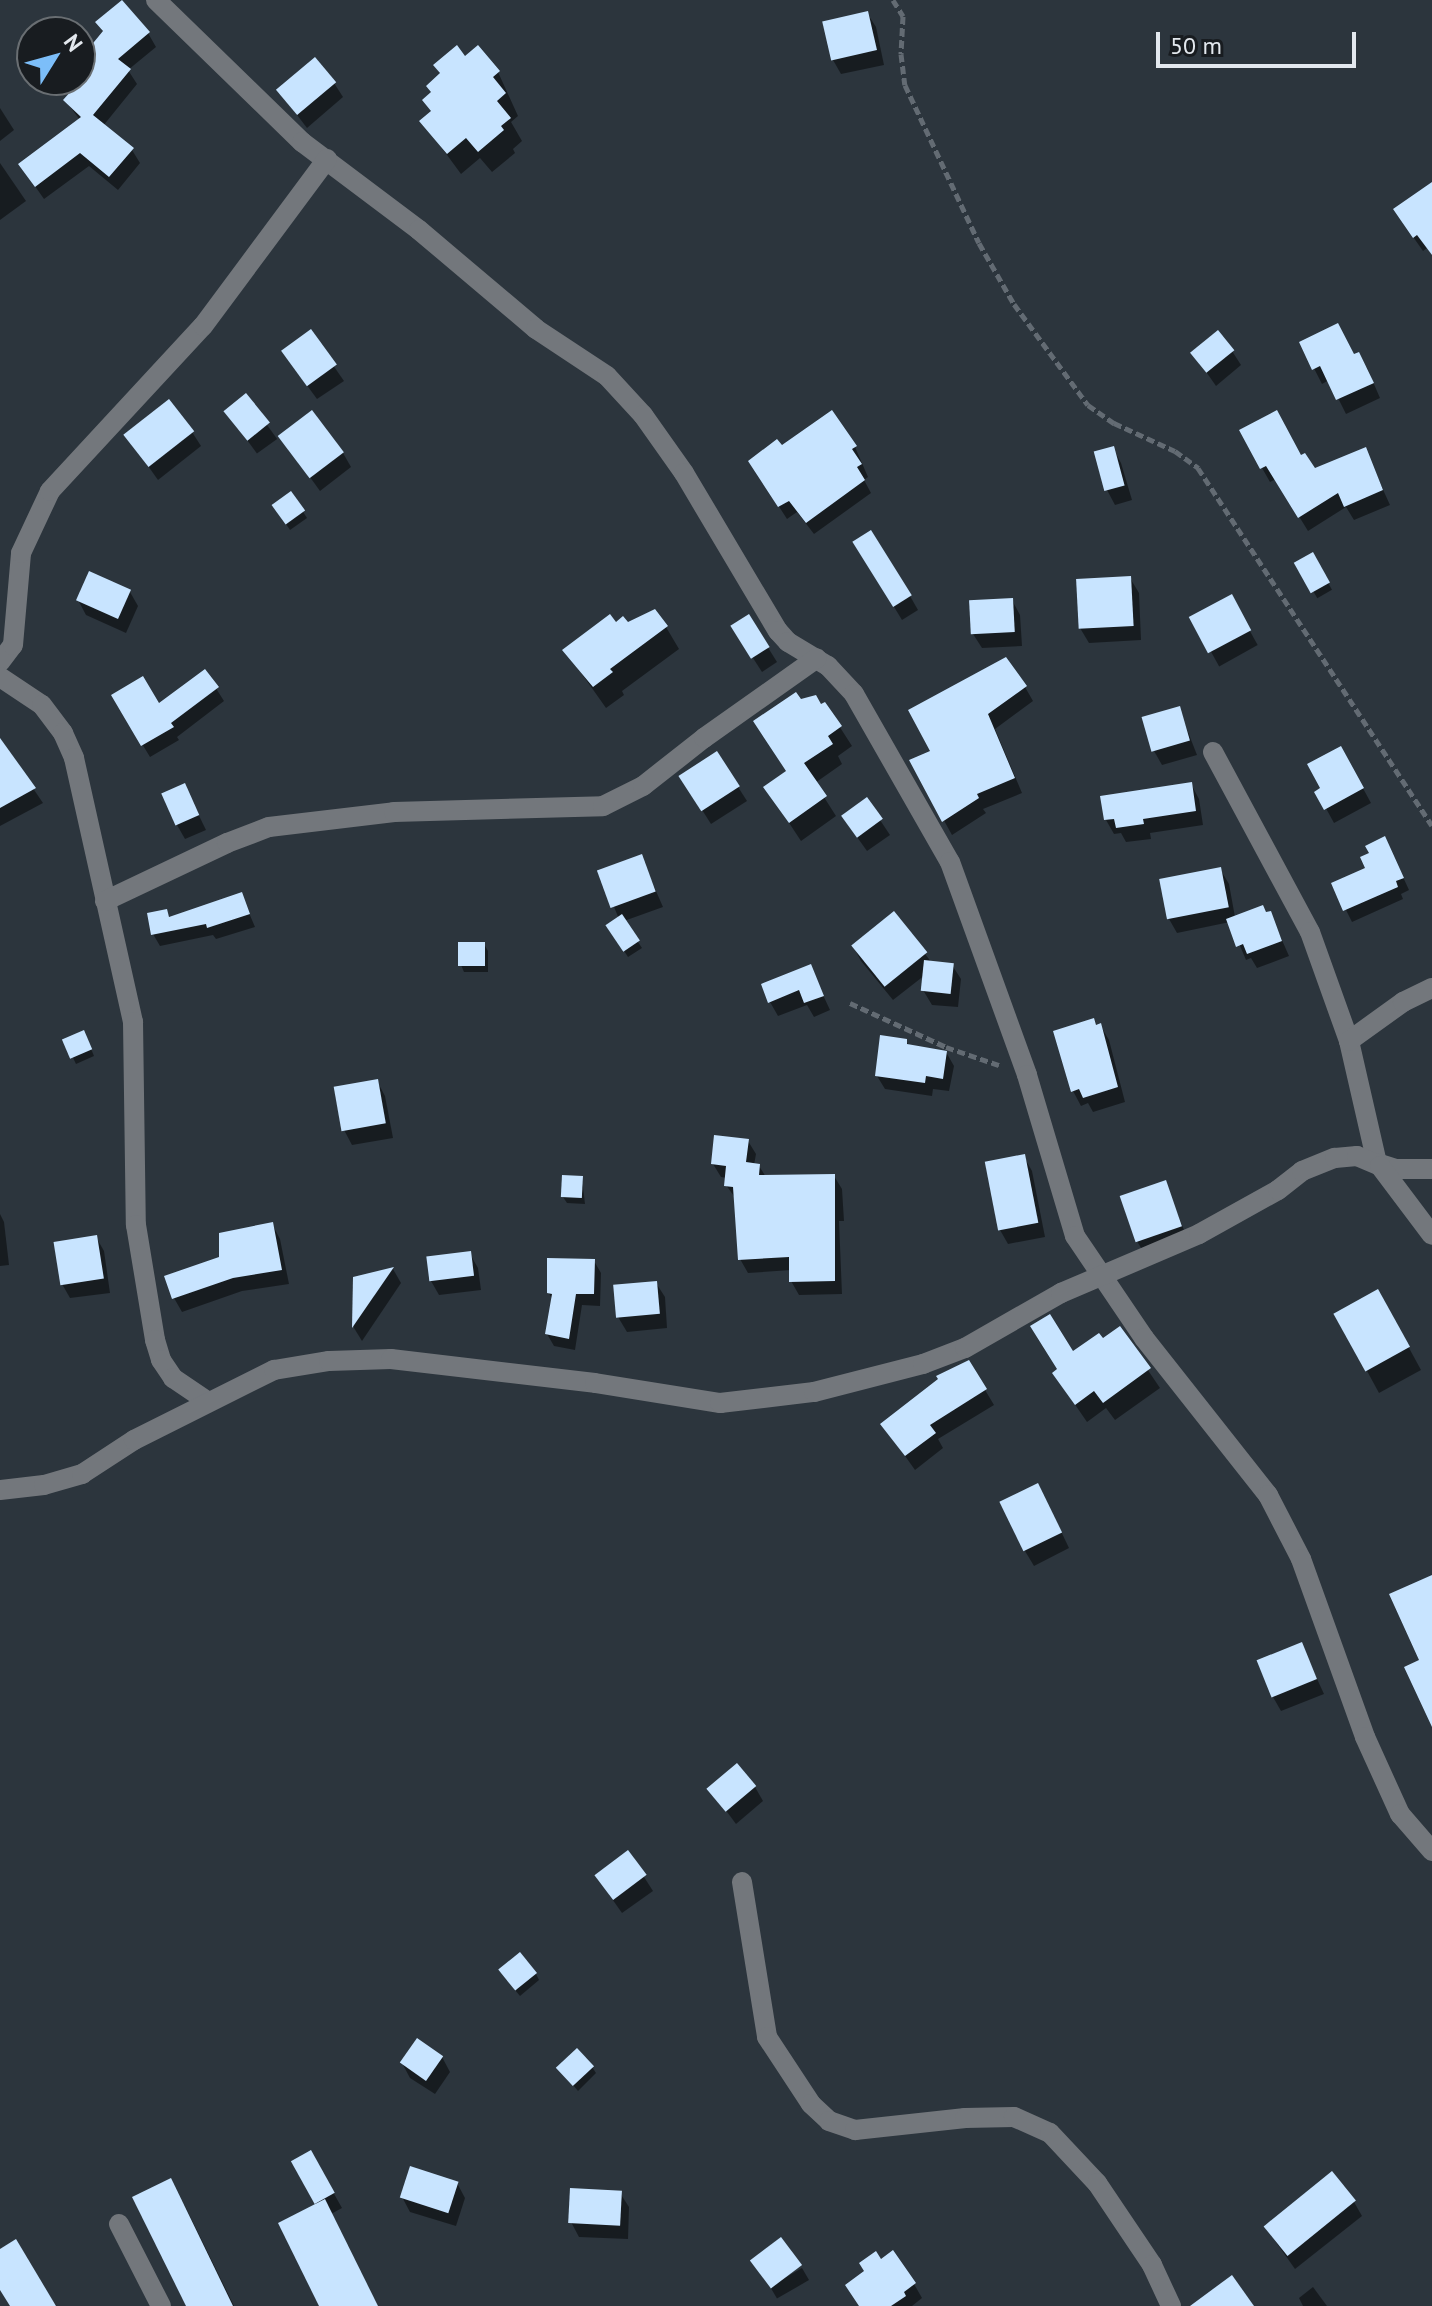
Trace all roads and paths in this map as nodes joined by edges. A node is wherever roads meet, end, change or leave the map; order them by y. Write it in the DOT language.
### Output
graph roads {
  1 [pos="156,0"];
  2 [pos="893,0"];
  3 [pos="327,159"];
  4 [pos="817,658"];
  5 [pos="0,662"];
  6 [pos="0,677"];
  7 [pos="1213,752"];
  8 [pos="1432,825"];
  9 [pos="105,901"];
  10 [pos="1432,988"];
  11 [pos="850,1003"];
  12 [pos="1349,1041"];
  13 [pos="1027,1075"];
  14 [pos="1377,1163"];
  15 [pos="1432,1169"];
  16 [pos="1432,1235"];
  17 [pos="1104,1277"];
  18 [pos="207,1401"];
  19 [pos="0,1490"];
  20 [pos="1432,1851"];
  21 [pos="742,1882"];
  22 [pos="119,2224"];
  23 [pos="161,2306"];
  24 [pos="1171,2306"];
  1 -- 3 [label="street"];
  2 -- 8 [label="path"];
  3 -- 4 [label="street"];
  3 -- 5 [label="street"];
  4 -- 9 [label="street"];
  4 -- 13 [label="street"];
  6 -- 9 [label="street"];
  7 -- 12 [label="street"];
  9 -- 18 [label="street"];
  10 -- 12 [label="street"];
  11 -- 13 [label="path"];
  12 -- 14 [label="street"];
  13 -- 17 [label="street"];
  14 -- 15 [label="street"];
  14 -- 16 [label="street"];
  14 -- 17 [label="street"];
  17 -- 18 [label="street"];
  17 -- 20 [label="street"];
  18 -- 19 [label="street"];
  21 -- 24 [label="street"];
  22 -- 23 [label="street"];
}
